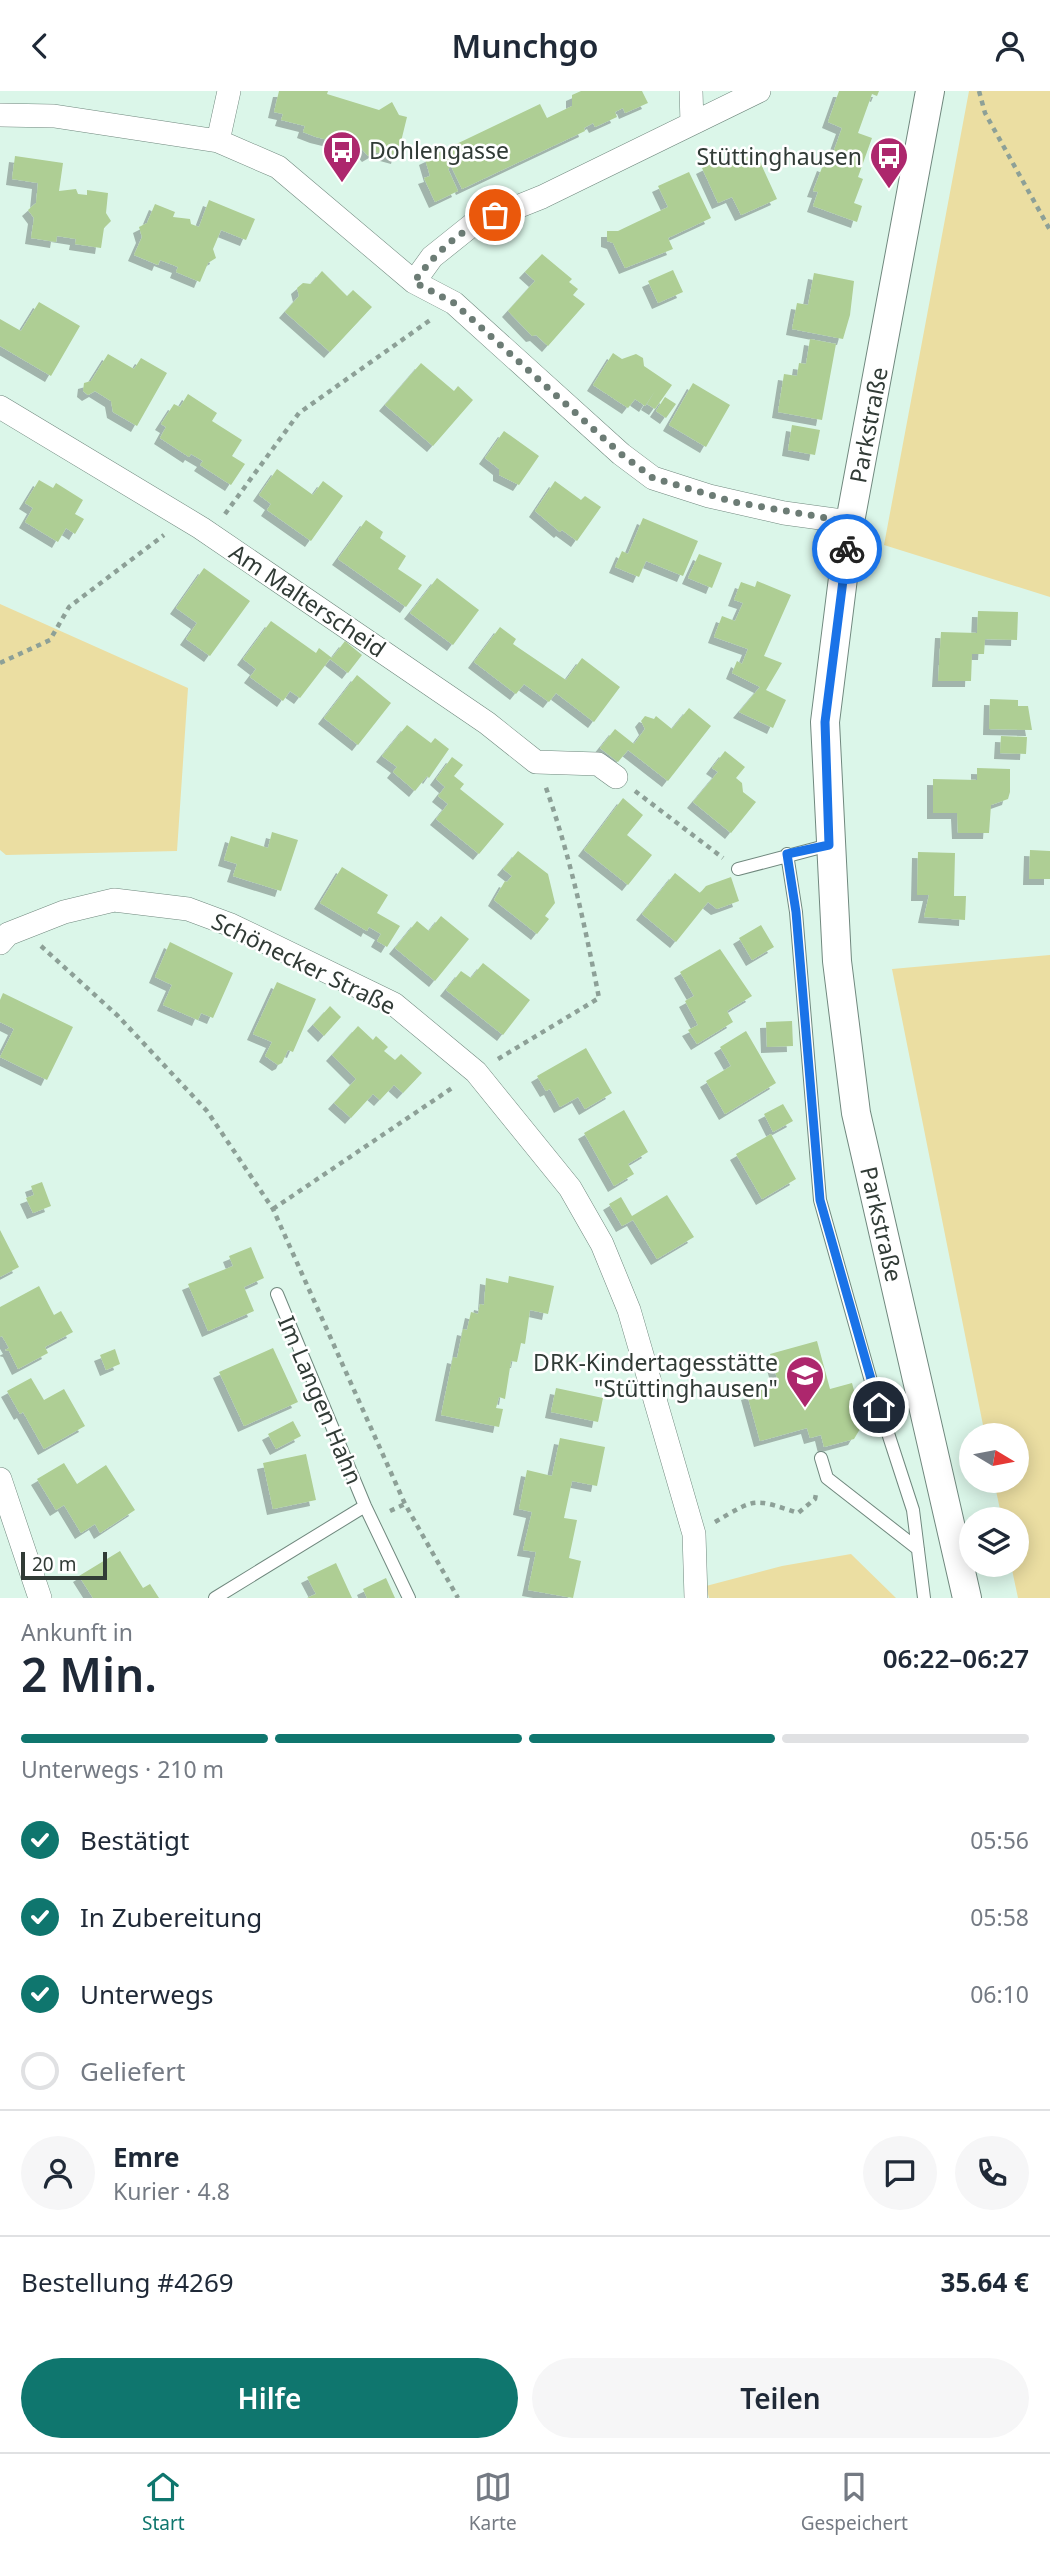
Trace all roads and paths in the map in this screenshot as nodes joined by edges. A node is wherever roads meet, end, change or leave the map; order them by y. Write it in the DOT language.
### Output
graph roads {
  1 [pos="229,91"];
  2 [pos="691,91"];
  3 [pos="759,91"];
  4 [pos="930,91"];
  5 [pos="979,91"];
  6 [pos="0,115"];
  7 [pos="692,123"];
  8 [pos="218,141"];
  9 [pos="1050,230"];
  10 [pos="414,282"];
  11 [pos="454,303"];
  12 [pos="0,407"];
  13 [pos="850,522"];
  14 [pos="206,531"];
  15 [pos="0,663"];
  16 [pos="536,762"];
  17 [pos="616,777"];
  18 [pos="829,845"];
  19 [pos="787,854"];
  20 [pos="738,869"];
  21 [pos="29,926"];
  22 [pos="0,943"];
  23 [pos="476,1072"];
  24 [pos="273,1209"];
  25 [pos="277,1294"];
  26 [pos="821,1458"];
  27 [pos="827,1476"];
  28 [pos="0,1479"];
  29 [pos="365,1506"];
  30 [pos="694,1534"];
  31 [pos="918,1549"];
  32 [pos="40,1598"];
  33 [pos="215,1598"];
  34 [pos="409,1598"];
  35 [pos="458,1598"];
  36 [pos="696,1598"];
  37 [pos="924,1598"];
  38 [pos="967,1598"];
  1 -- 8 [label="street"];
  2 -- 7 [label="street"];
  3 -- 7 [label="street"];
  4 -- 13 [label="street, Parkstraße"];
  5 -- 9 [label="path"];
  6 -- 8 [label="street"];
  7 -- 10 [label="street"];
  8 -- 10 [label="street"];
  10 -- 11 [label="street"];
  11 -- 13 [label="street"];
  11 -- 14 [label="path"];
  12 -- 14 [label="street, Am Malterscheid"];
  13 -- 18 [label="street, Parkstraße"];
  14 -- 15 [label="path"];
  14 -- 16 [label="street, Am Malterscheid"];
  16 -- 17 [label="street"];
  16 -- 23 [label="path"];
  17 -- 20 [label="path"];
  18 -- 19 [label="lane"];
  18 -- 38 [label="street, Parkstraße"];
  19 -- 20 [label="lane"];
  19 -- 31 [label="lane"];
  21 -- 22 [label="street, Schönecker Straße"];
  21 -- 23 [label="street, Schönecker Straße"];
  21 -- 24 [label="path"];
  23 -- 24 [label="path"];
  23 -- 30 [label="street, Schönecker Straße"];
  24 -- 35 [label="path"];
  25 -- 29 [label="lane, Im Langen Hahn"];
  26 -- 27 [label="lane"];
  27 -- 30 [label="path"];
  27 -- 31 [label="lane"];
  28 -- 32 [label="street"];
  29 -- 33 [label="lane, Im Langen Hahn"];
  29 -- 34 [label="lane, Im Langen Hahn"];
  30 -- 36 [label="street, Schönecker Straße"];
  31 -- 37 [label="lane"];
}
